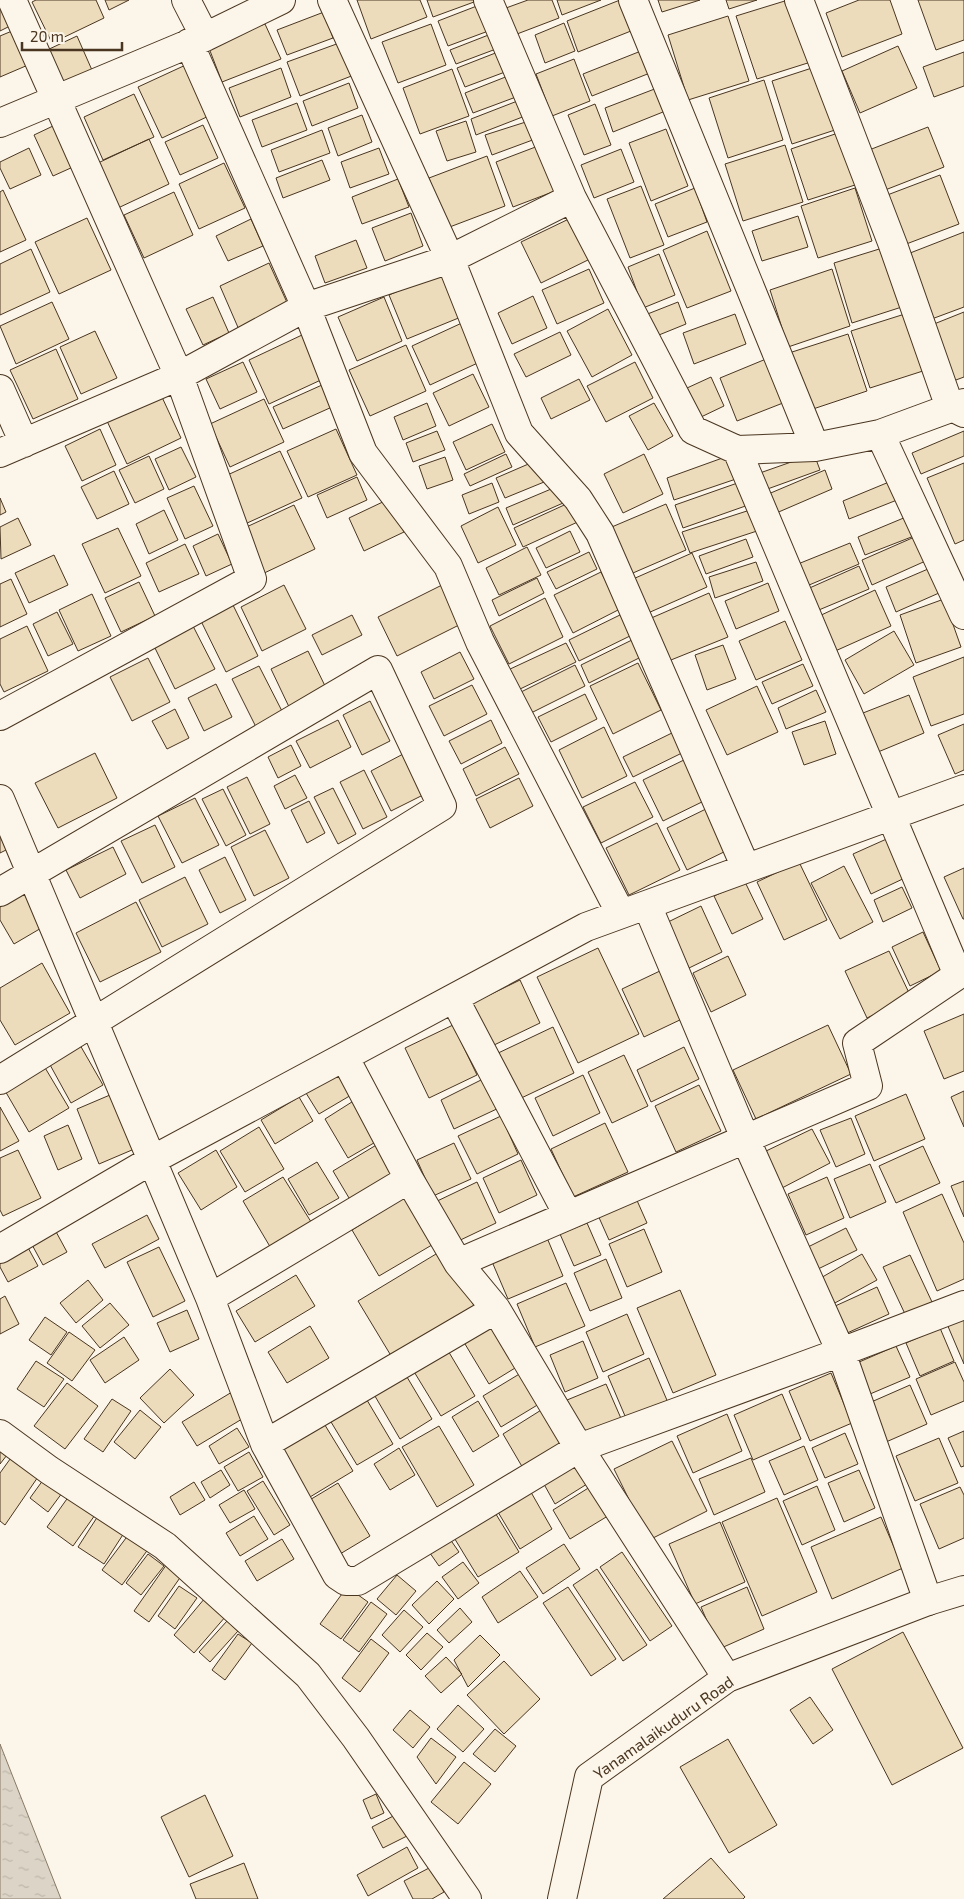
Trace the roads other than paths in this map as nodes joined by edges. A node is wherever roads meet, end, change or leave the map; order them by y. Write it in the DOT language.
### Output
graph roads {
  1 [pos="12,0"];
  2 [pos="186,0"];
  3 [pos="281,0"];
  4 [pos="332,0"];
  5 [pos="488,0"];
  6 [pos="632,0"];
  7 [pos="798,0"];
  8 [pos="197,40"];
  9 [pos="56,100"];
  10 [pos="0,122"];
  11 [pos="572,198"];
  12 [pos="450,260"];
  13 [pos="306,307"];
  14 [pos="179,376"];
  15 [pos="0,389"];
  16 [pos="960,408"];
  17 [pos="880,434"];
  18 [pos="815,447"];
  19 [pos="12,448"];
  20 [pos="736,450"];
  21 [pos="964,616"];
  22 [pos="0,716"];
  23 [pos="964,789"];
  24 [pos="0,798"];
  25 [pos="891,816"];
  26 [pos="746,868"];
  27 [pos="31,873"];
  28 [pos="0,892"];
  29 [pos="647,905"];
  30 [pos="621,914"];
  31 [pos="454,998"];
  32 [pos="93,1021"];
  33 [pos="345,1058"];
  34 [pos="0,1080"];
  35 [pos="745,1138"];
  36 [pos="152,1160"];
  37 [pos="409,1179"];
  38 [pos="568,1215"];
  39 [pos="0,1249"];
  40 [pos="458,1263"];
  41 [pos="210,1298"];
  42 [pos="964,1305"];
  43 [pos="496,1309"];
  44 [pos="841,1352"];
  45 [pos="0,1434"];
  46 [pos="265,1444"];
  47 [pos="579,1448"];
  48 [pos="964,1590"];
  49 [pos="928,1601"];
  50 [pos="727,1678"];
  51 [pos="467,1899"];
  52 [pos="562,1899"];
  1 -- 9 [label="street"];
  2 -- 8 [label="street"];
  3 -- 8 [label="street"];
  4 -- 12 [label="street"];
  5 -- 11 [label="street"];
  6 -- 18 [label="street"];
  7 -- 16 [label="street"];
  8 -- 9 [label="street"];
  8 -- 13 [label="street"];
  9 -- 10 [label="street"];
  9 -- 14 [label="street"];
  11 -- 12 [label="street"];
  11 -- 20 [label="street"];
  12 -- 13 [label="street"];
  12 -- 26 [label="street"];
  13 -- 14 [label="street"];
  13 -- 30 [label="street"];
  14 -- 19 [label="street"];
  14 -- 22 [label="street"];
  15 -- 19 [label="street"];
  16 -- 17 [label="street"];
  17 -- 18 [label="street"];
  17 -- 21 [label="street"];
  18 -- 20 [label="street"];
  20 -- 25 [label="street"];
  23 -- 25 [label="street"];
  24 -- 27 [label="street"];
  25 -- 26 [label="street"];
  25 -- 35 [label="street"];
  26 -- 29 [label="street"];
  27 -- 28 [label="street"];
  27 -- 32 [label="street"];
  27 -- 32 [label="street"];
  29 -- 30 [label="street"];
  29 -- 35 [label="street"];
  30 -- 31 [label="street"];
  31 -- 33 [label="street"];
  31 -- 38 [label="street"];
  32 -- 34 [label="street"];
  32 -- 36 [label="street"];
  33 -- 36 [label="street"];
  33 -- 37 [label="street"];
  35 -- 38 [label="street"];
  35 -- 44 [label="street"];
  36 -- 39 [label="street"];
  36 -- 41 [label="street"];
  37 -- 40 [label="street"];
  37 -- 41 [label="street"];
  38 -- 40 [label="street"];
  40 -- 43 [label="street"];
  41 -- 46 [label="street"];
  42 -- 44 [label="street"];
  43 -- 46 [label="street"];
  43 -- 47 [label="street"];
  44 -- 47 [label="street"];
  44 -- 49 [label="street"];
  45 -- 51 [label="street"];
  46 -- 47 [label="street"];
  47 -- 50 [label="street"];
  48 -- 49 [label="street, Yanamalaikuduru Road"];
  49 -- 50 [label="street, Yanamalaikuduru Road"];
  50 -- 52 [label="street, Yanamalaikuduru Road"];
}
